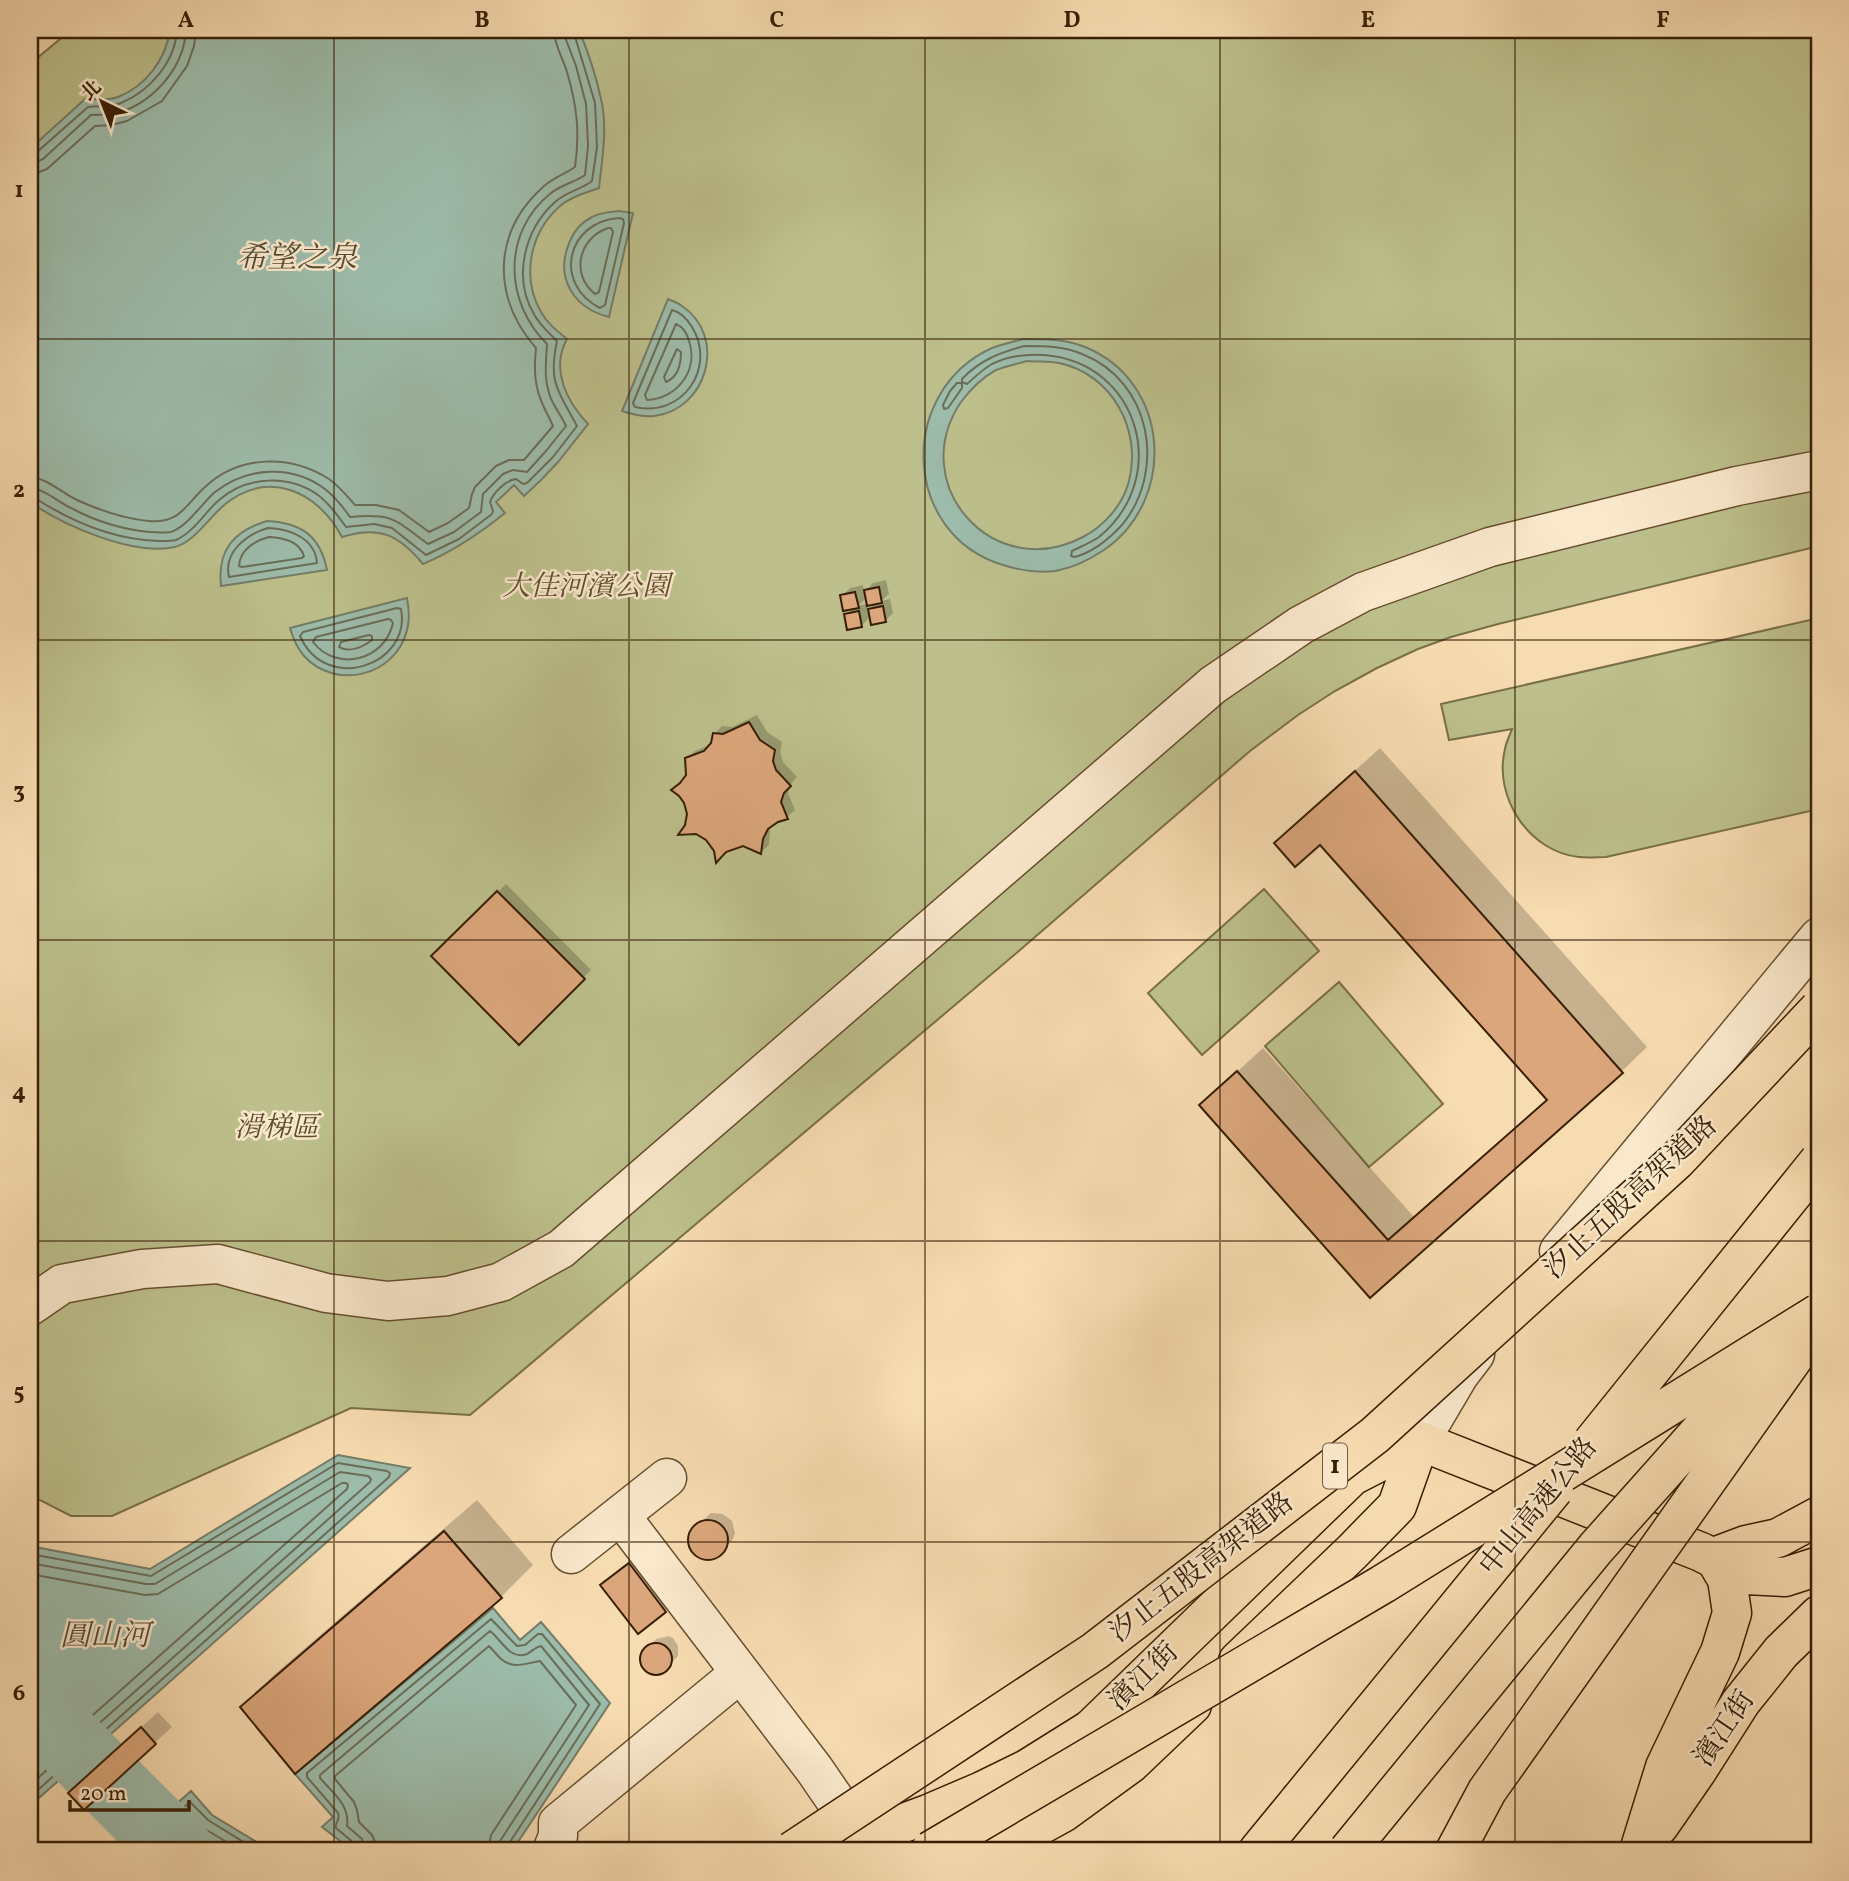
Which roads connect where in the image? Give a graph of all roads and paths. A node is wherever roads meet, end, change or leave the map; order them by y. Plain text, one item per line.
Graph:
1 (1819, 470) edge
2 (1819, 937) edge
3 (1819, 1009) edge
4 (1819, 1161) edge
5 (1819, 1298) edge
6 (30, 1306) edge
7 (1819, 1313) edge
8 (1819, 1322) edge
9 (1420, 1440) junction
10 (667, 1478) dead end
11 (620, 1515) junction
12 (1819, 1516) edge
13 (571, 1553) dead end
14 (1714, 1557) junction
15 (1819, 1566) edge
16 (1819, 1615) edge
17 (740, 1673) junction
18 (1091, 1729) junction
19 (1028, 1840) edge
20 (845, 1845) edge
21 (552, 1851) edge
22 (792, 1851) edge
23 (930, 1851) edge
24 (955, 1851) edge
25 (1258, 1851) edge
26 (1348, 1851) edge
27 (1455, 1851) edge
28 (1641, 1851) edge

1 - 6 street
2 - 9 street
3 - 22 main road, 汐止五股高架道路 / 1, bridge
4 - 25 main road, 中山高速公路, bridge
5 - 26 main road, bridge
7 - 23 main road, bridge
8 - 27 main road, bridge
9 - 14 main road
9 - 18 main road, 濱江街
9 - 19 main road, 濱江街
10 - 11 street
11 - 13 street
11 - 17 street
12 - 14 main road
14 - 15 main road
14 - 28 main road
16 - 28 main road, 濱江街
17 - 20 street
17 - 21 street
18 - 19 main road
18 - 20 main road, 濱江街
19 - 24 main road, 濱江街

